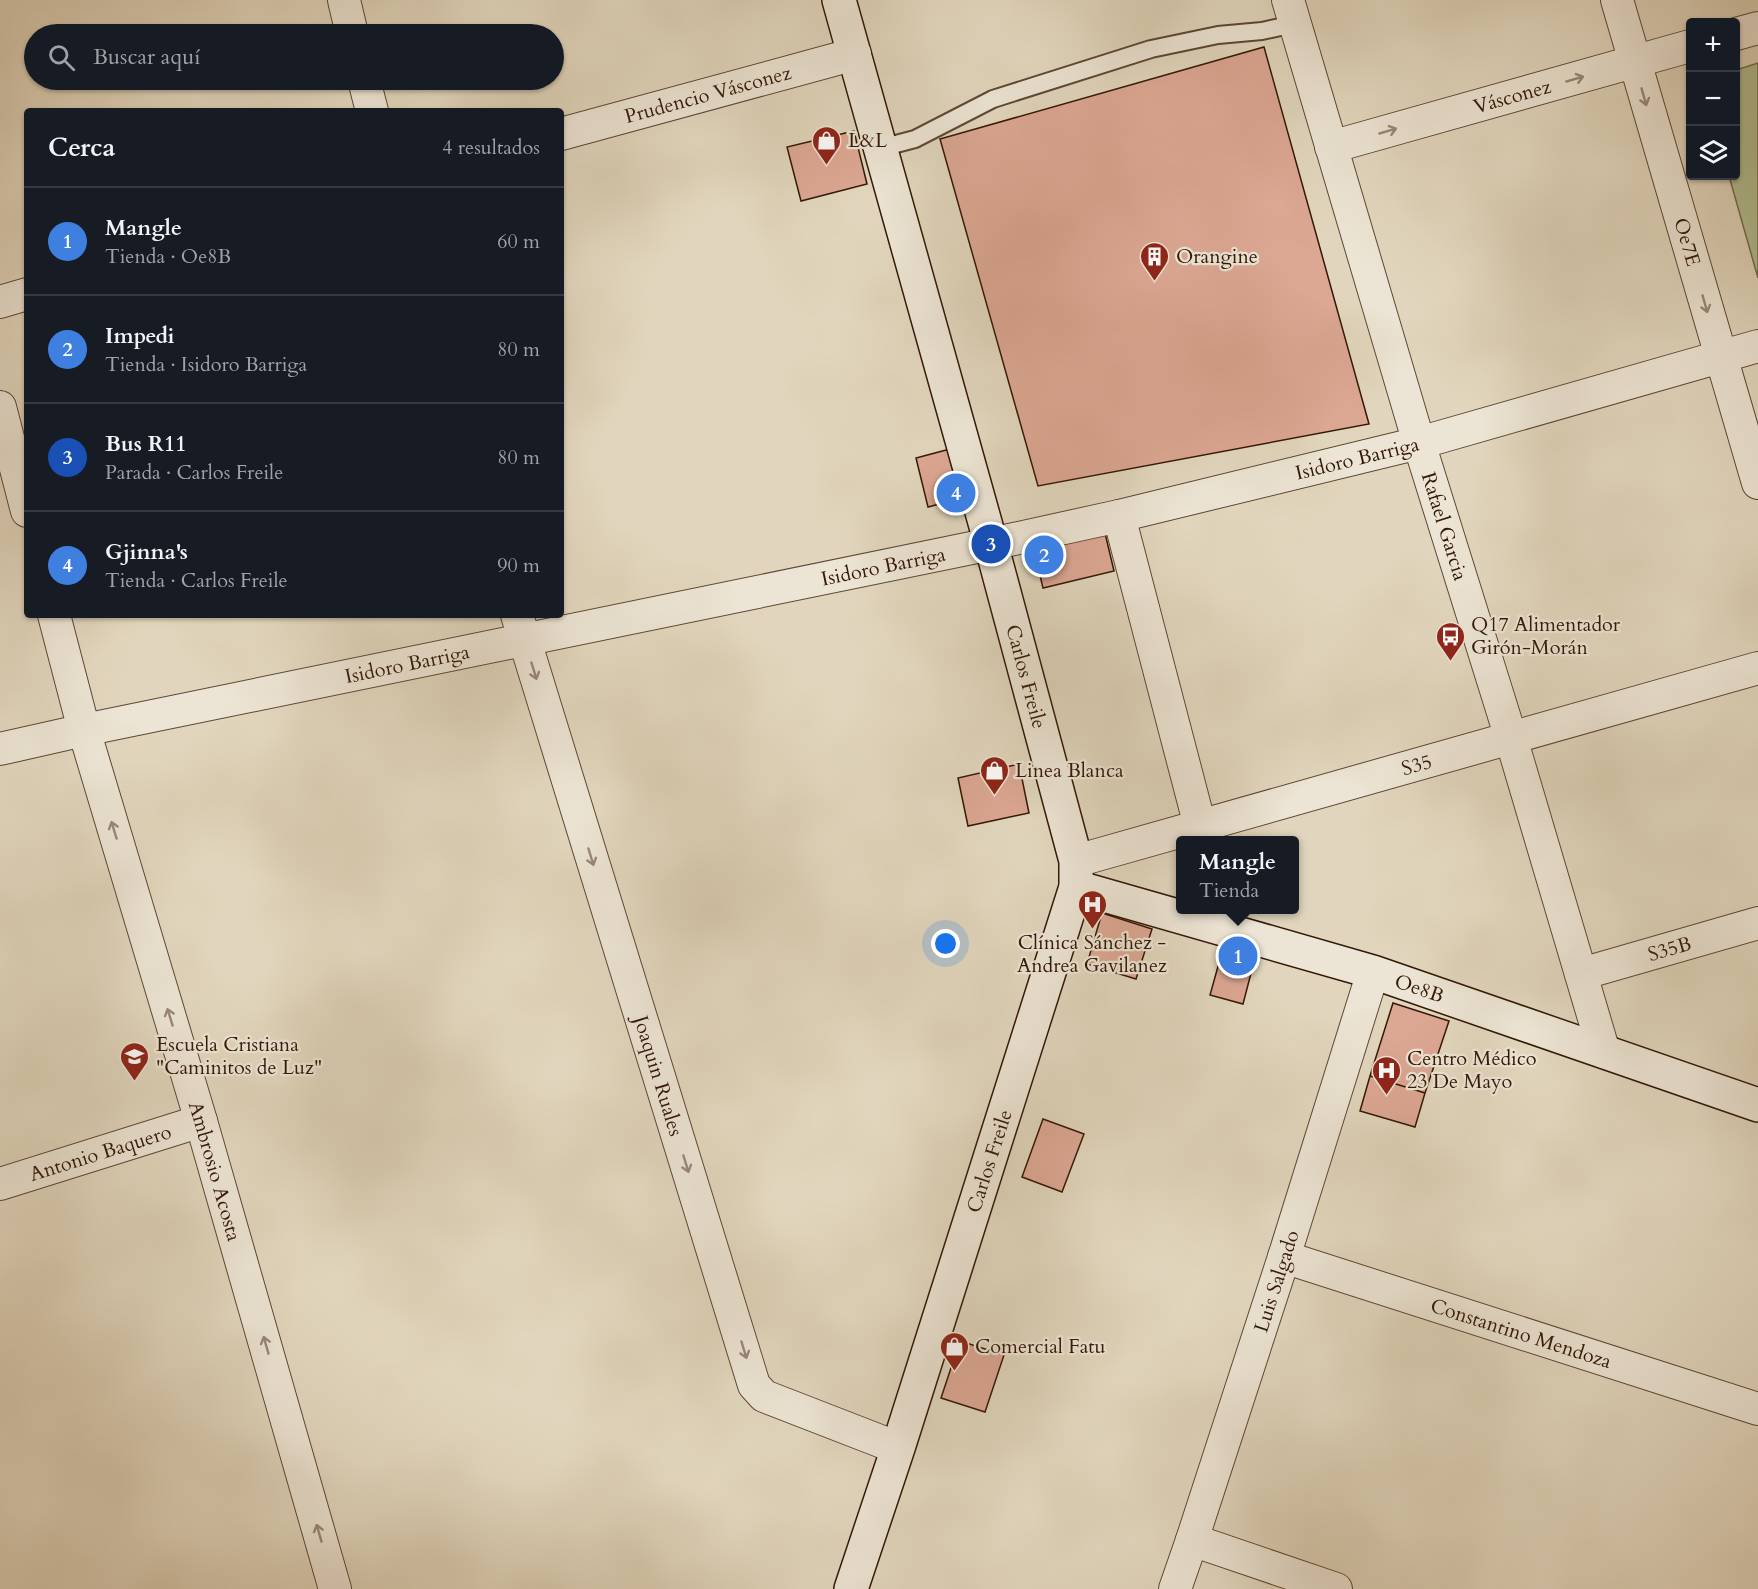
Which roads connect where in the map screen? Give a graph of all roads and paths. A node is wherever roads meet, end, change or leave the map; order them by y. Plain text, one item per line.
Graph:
1 (344, 0) edge
2 (839, 0) edge
3 (1617, 0) edge
4 (1291, 12) edge
5 (350, 24) edge
6 (1758, 27) edge
7 (1740, 33) edge
8 (1686, 47) edge
9 (855, 54) junction
10 (1634, 62) junction
11 (367, 90) edge
12 (371, 108) edge
13 (564, 133) edge
14 (1331, 147) junction
15 (880, 148) junction
16 (24, 295) edge
17 (0, 302) edge
18 (1758, 346) edge
19 (1721, 356) junction
20 (0, 407) edge
21 (1419, 442) junction
22 (1758, 483) edge
23 (24, 499) edge
24 (1119, 516) junction
25 (991, 544) junction
26 (55, 618) edge
27 (521, 627) edge
28 (1758, 668) edge
29 (84, 730) junction
30 (1511, 738) junction
31 (0, 749) edge
32 (1200, 826) junction
33 (1076, 874) junction
34 (1176, 907) edge
35 (1197, 914) edge
36 (1758, 924) edge
37 (1373, 972) junction
38 (1581, 974) junction
39 (1604, 1052) junction
40 (1758, 1105) edge
41 (201, 1121) junction
42 (0, 1184) edge
43 (1284, 1257) junction
44 (1758, 1409) edge
45 (898, 1448) junction
46 (1192, 1540) junction
47 (335, 1589) edge
48 (851, 1589) edge
49 (1175, 1589) edge
50 (1336, 1589) edge

1 - 5 street
2 - 9 street, Carlos Freile
3 - 10 street, Oe7E
4 - 14 street, Rafael Garcia
4 - 15 lane
6 - 7 street
8 - 10 street, Vásconez
9 - 13 street, Prudencio Vásconez
9 - 15 street, Carlos Freile
14 -> 10 street, Vásconez
10 -> 19 street, Oe7E
11 - 12 street
14 - 21 street, Rafael Garcia
15 - 25 street, Carlos Freile
16 - 17 street
18 - 19 street, Isidoro Barriga
19 - 21 street, Isidoro Barriga
19 - 22 street, Oe7E
20 - 23 street
21 - 24 street, Isidoro Barriga
21 - 30 street, Rafael Garcia
24 - 25 street, Isidoro Barriga
24 - 32 street
25 - 27 street, Isidoro Barriga
25 - 33 street, Carlos Freile
26 - 29 street, Ambrosio Acosta
27 - 29 street, Isidoro Barriga
27 -> 45 street, Joaquin Ruales
28 - 30 street, S35
29 - 31 street, Isidoro Barriga
41 -> 29 street, Ambrosio Acosta
30 - 32 street, S35
30 - 38 street, Rafael Garcia
32 - 33 street, S35
33 - 34 street, Oe8B
33 - 45 street, Carlos Freile
35 - 37 street, Oe8B
36 - 38 street, S35B
37 - 39 street, Oe8B
37 - 43 street, Luis Salgado
38 - 39 street, Rafael Garcia
39 - 40 street, Oe8B
41 - 42 street, Antonio Baquero
47 -> 41 street, Ambrosio Acosta
43 - 44 street, Constantino Mendoza
43 - 46 street, Luis Salgado
45 - 48 street, Carlos Freile
46 - 49 street, Luis Salgado
46 - 50 street

